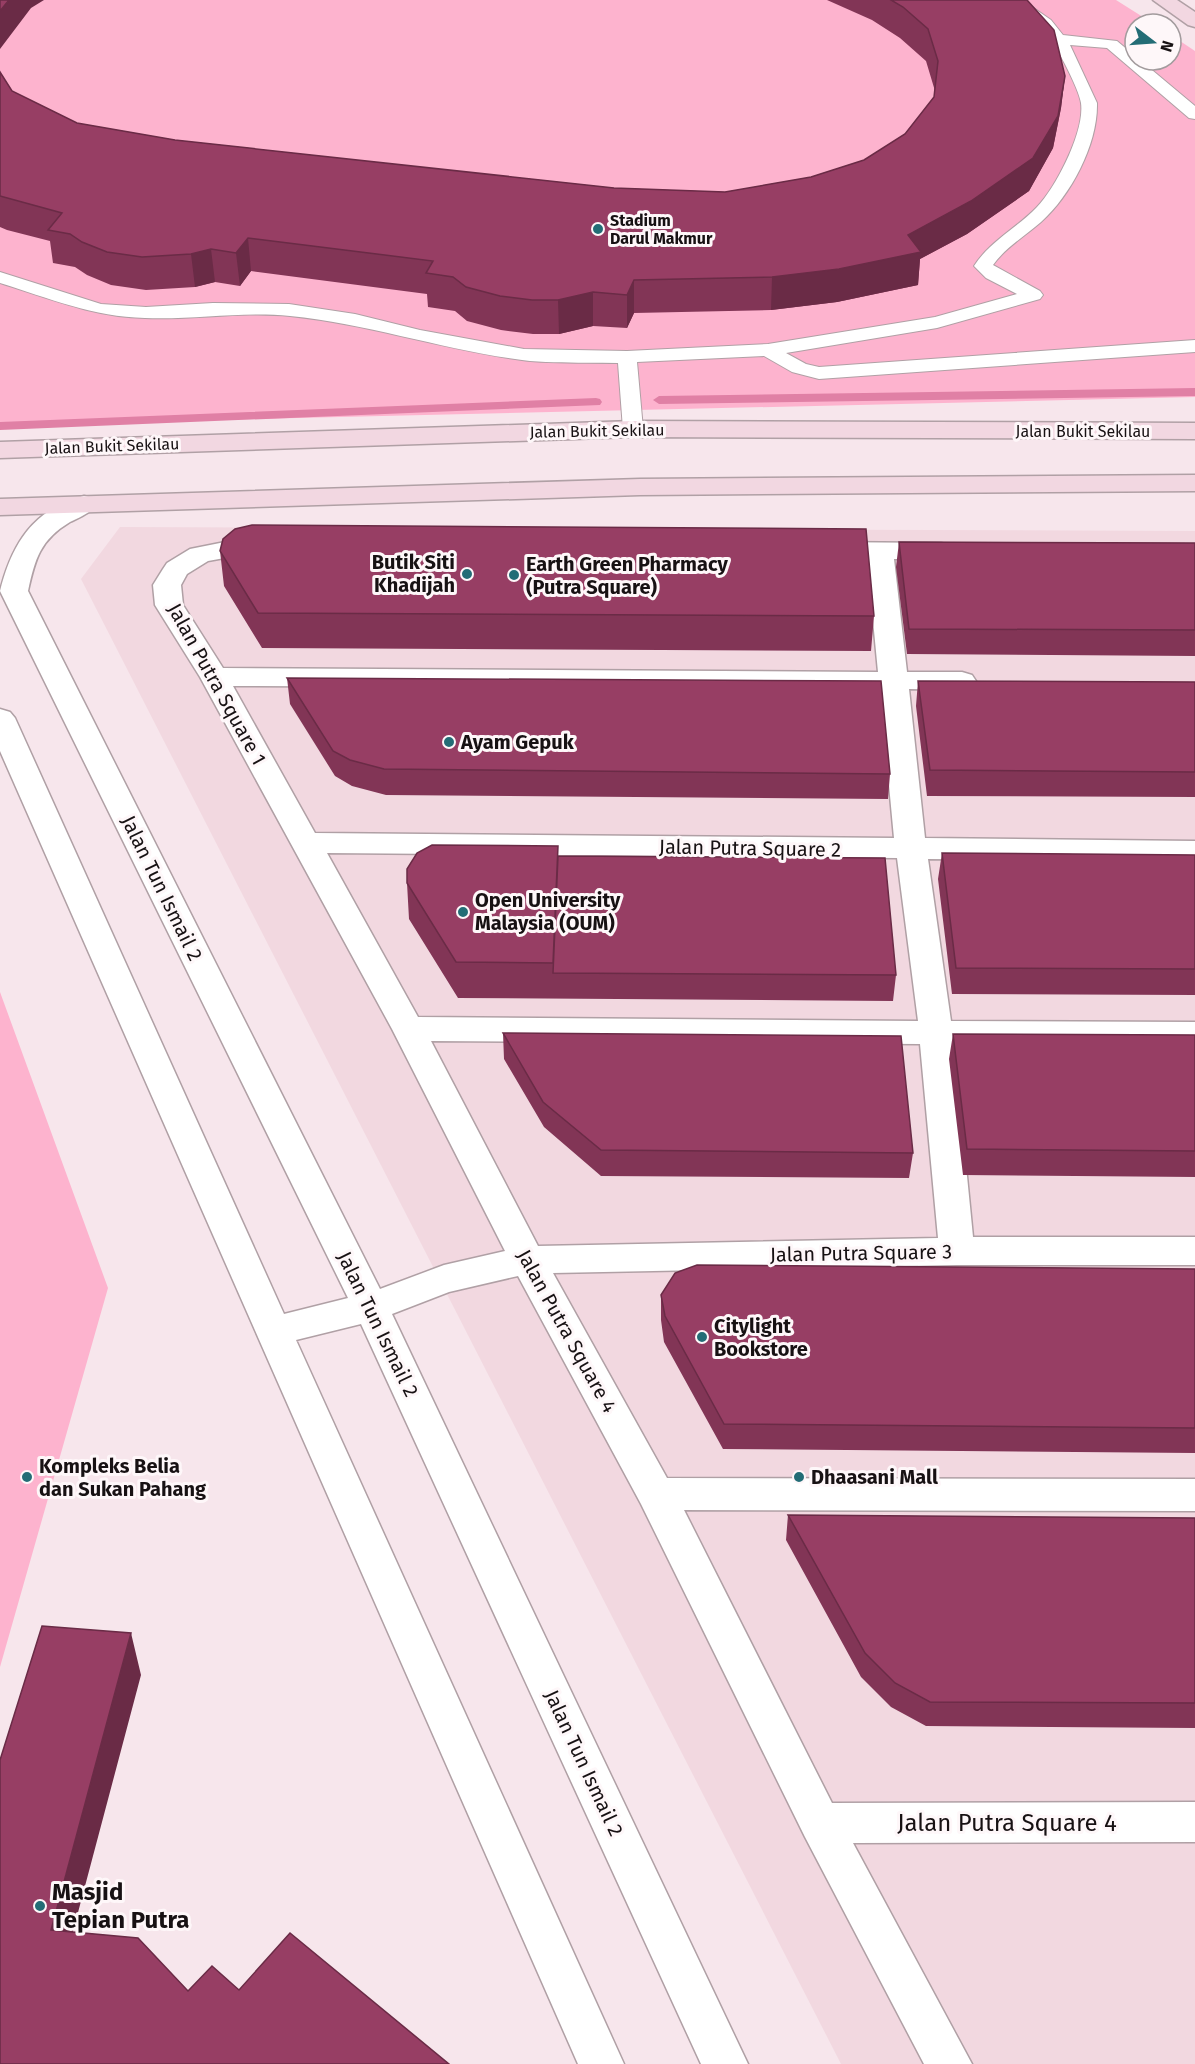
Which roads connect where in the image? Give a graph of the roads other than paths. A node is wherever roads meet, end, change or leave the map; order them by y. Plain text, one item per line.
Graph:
1 (1011, 0) edge
2 (1163, 0) edge
3 (1195, 21) edge
4 (1060, 39) junction
5 (1195, 114) edge
6 (0, 278) edge
7 (1195, 346) edge
8 (768, 350) junction
9 (627, 357) junction
10 (633, 429) junction
11 (1195, 431) edge
12 (0, 450) edge
13 (1195, 483) edge
14 (84, 504) junction
15 (0, 507) edge
16 (289, 549) edge
17 (797, 550) edge
18 (880, 550) junction
19 (961, 551) edge
20 (214, 677) junction
21 (892, 680) junction
22 (986, 681) edge
23 (0, 718) edge
24 (304, 843) junction
25 (911, 850) junction
26 (1195, 851) edge
27 (408, 1029) junction
28 (936, 1034) junction
29 (1195, 1034) edge
30 (957, 1251) junction
31 (1195, 1251) edge
32 (527, 1260) junction
33 (371, 1307) junction
34 (273, 1331) junction
35 (656, 1494) junction
36 (1195, 1495) edge
37 (1195, 1822) edge
38 (820, 1823) junction
39 (601, 2064) edge
40 (725, 2064) edge
41 (949, 2064) edge

1 - 4 lane
2 - 3 street
4 - 5 lane
4 - 8 lane
6 - 9 lane
7 - 8 lane
8 - 9 lane
9 - 10 lane
10 - 11 street, Jalan Bukit Sekilau
10 - 12 street, Jalan Bukit Sekilau
13 - 14 street
14 - 15 street
14 - 33 street, Jalan Tun Ismail 2
16 - 20 street, Jalan Putra Square 1
17 - 18 street
18 - 19 street
18 - 21 street
20 - 21 street
20 - 24 street, Jalan Putra Square 1
21 - 22 street
21 - 25 street
23 - 34 street
24 - 25 street, Jalan Putra Square 2
24 - 27 street, Jalan Putra Square 4
25 - 26 street, Jalan Putra Square 2
25 - 28 street
27 - 28 street
27 - 32 street, Jalan Putra Square 4
28 - 29 street
28 - 30 street
30 - 31 street, Jalan Putra Square 3
30 - 32 street, Jalan Putra Square 3
32 - 33 street, Jalan Putra Square 3
32 - 35 street, Jalan Putra Square 4
33 - 34 street, Jalan Putra Square 3
33 - 40 street, Jalan Tun Ismail 2
34 - 39 street
35 - 36 street
35 - 38 street, Jalan Putra Square 4
37 - 38 street, Jalan Putra Square 4
38 - 41 street, Jalan Putra Square 4

